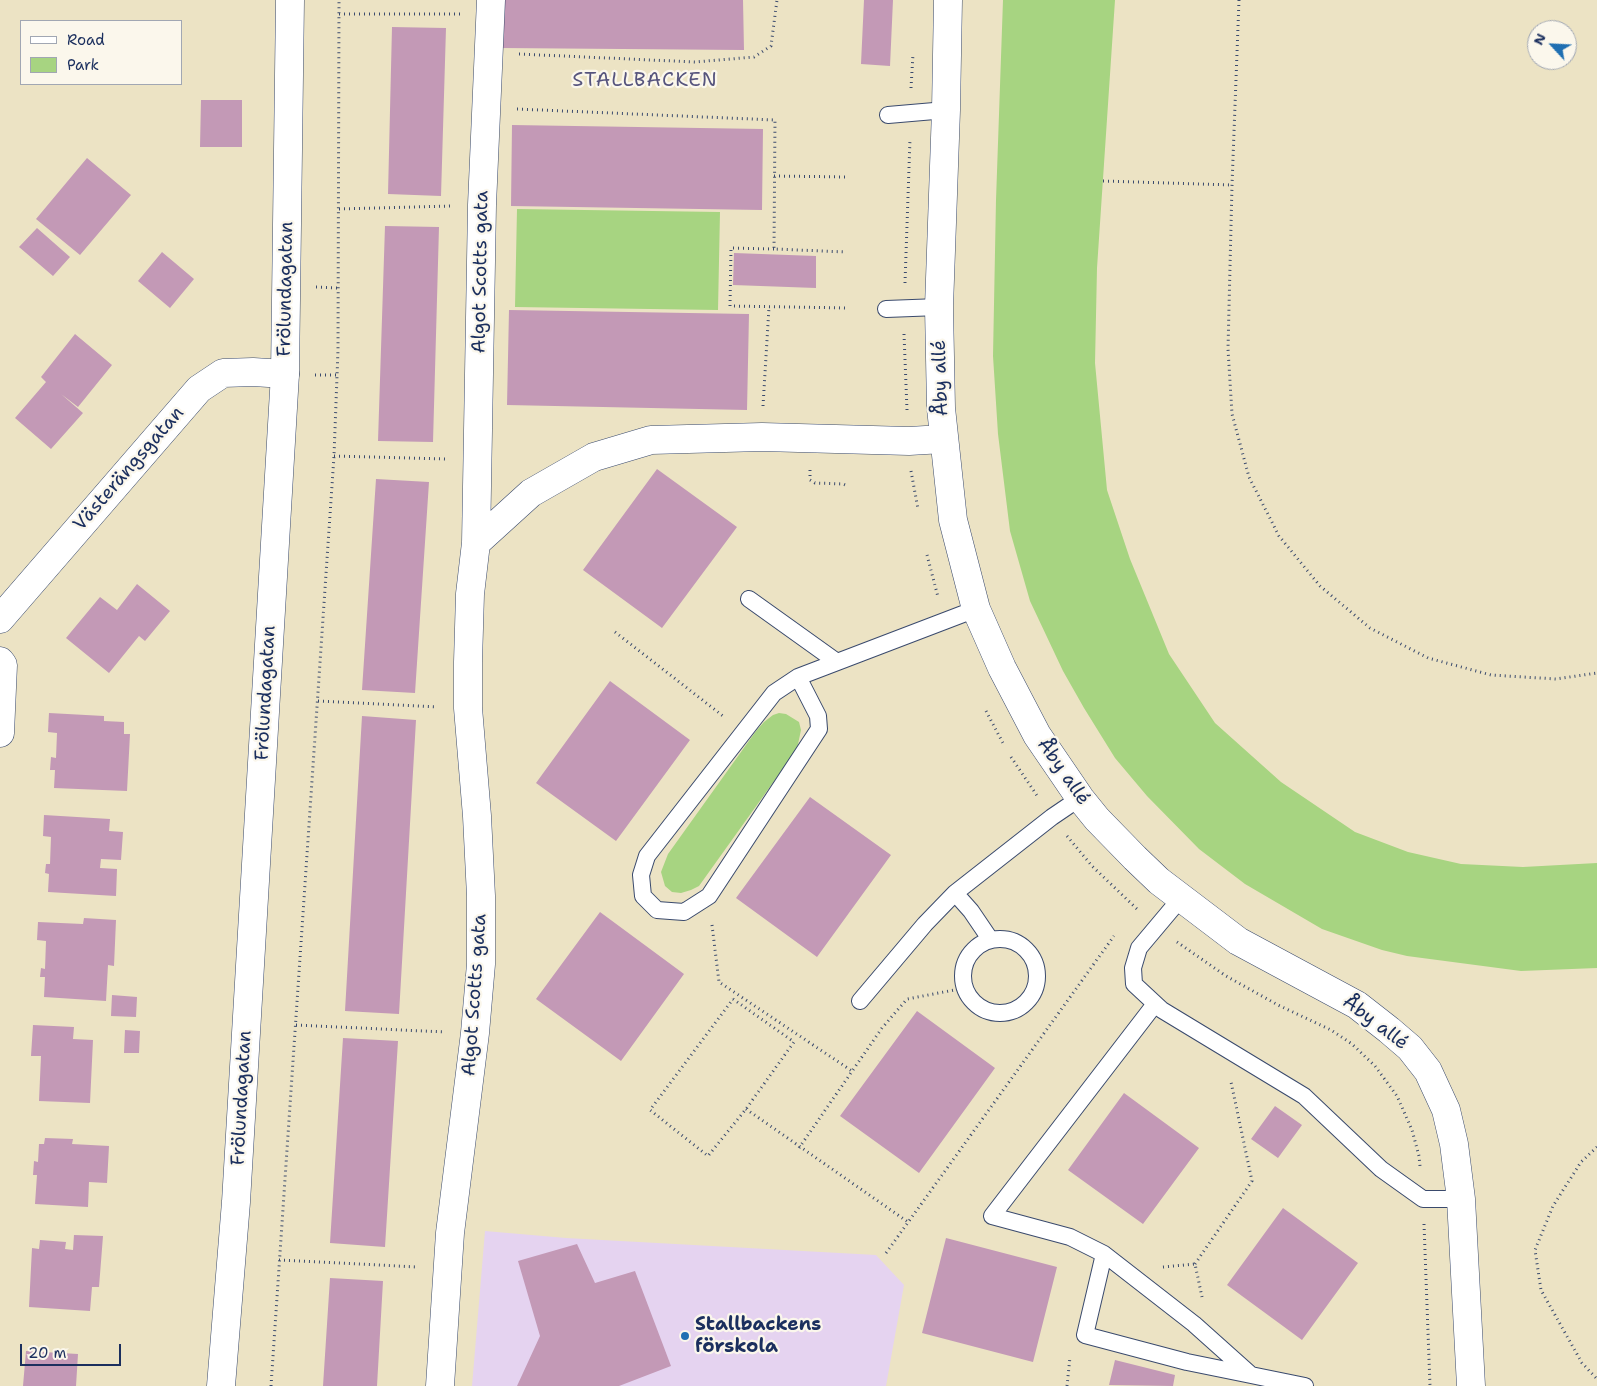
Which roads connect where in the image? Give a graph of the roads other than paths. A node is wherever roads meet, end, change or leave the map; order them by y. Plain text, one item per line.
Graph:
1 (290, 0) edge
2 (948, 0) edge
3 (491, 7) edge
4 (946, 110) junction
5 (888, 115) dead end
6 (886, 308) dead end
7 (939, 308) junction
8 (285, 374) junction
9 (944, 439) junction
10 (476, 543) junction
11 (749, 599) dead end
12 (976, 608) junction
13 (0, 619) edge
14 (0, 661) edge
15 (837, 662) junction
16 (798, 677) junction
17 (0, 733) edge
18 (1080, 798) junction
19 (955, 893) junction
20 (1180, 898) junction
21 (990, 940) junction
22 (860, 1001) dead end
23 (1155, 1004) junction
24 (1461, 1200) junction
25 (1104, 1254) junction
26 (1251, 1375) junction
27 (222, 1386) edge
28 (440, 1386) edge
29 (1305, 1386) edge
30 (1471, 1386) edge

1 - 8 street, Frölundagatan
2 - 4 street, Åby allé
3 - 10 street, Algot Scotts gata
4 - 5 lane
4 - 7 street, Åby allé
6 - 7 lane
7 - 9 street, Åby allé
8 - 13 street, Västerängsgatan
8 - 27 street, Frölundagatan
9 - 10 street
9 - 12 street, Åby allé
10 - 28 street, Algot Scotts gata
11 - 15 lane
12 - 15 lane
12 - 18 street, Åby allé
14 - 17 street
15 - 16 lane
16 - 16 lane
18 - 19 lane
18 - 20 street, Åby allé
19 - 21 lane
19 - 22 lane
20 - 23 lane
20 - 24 street, Åby allé
21 - 21 lane
23 - 24 lane
23 - 25 lane
24 - 30 street, Åby allé
25 - 26 lane
25 - 26 lane
26 - 29 lane

